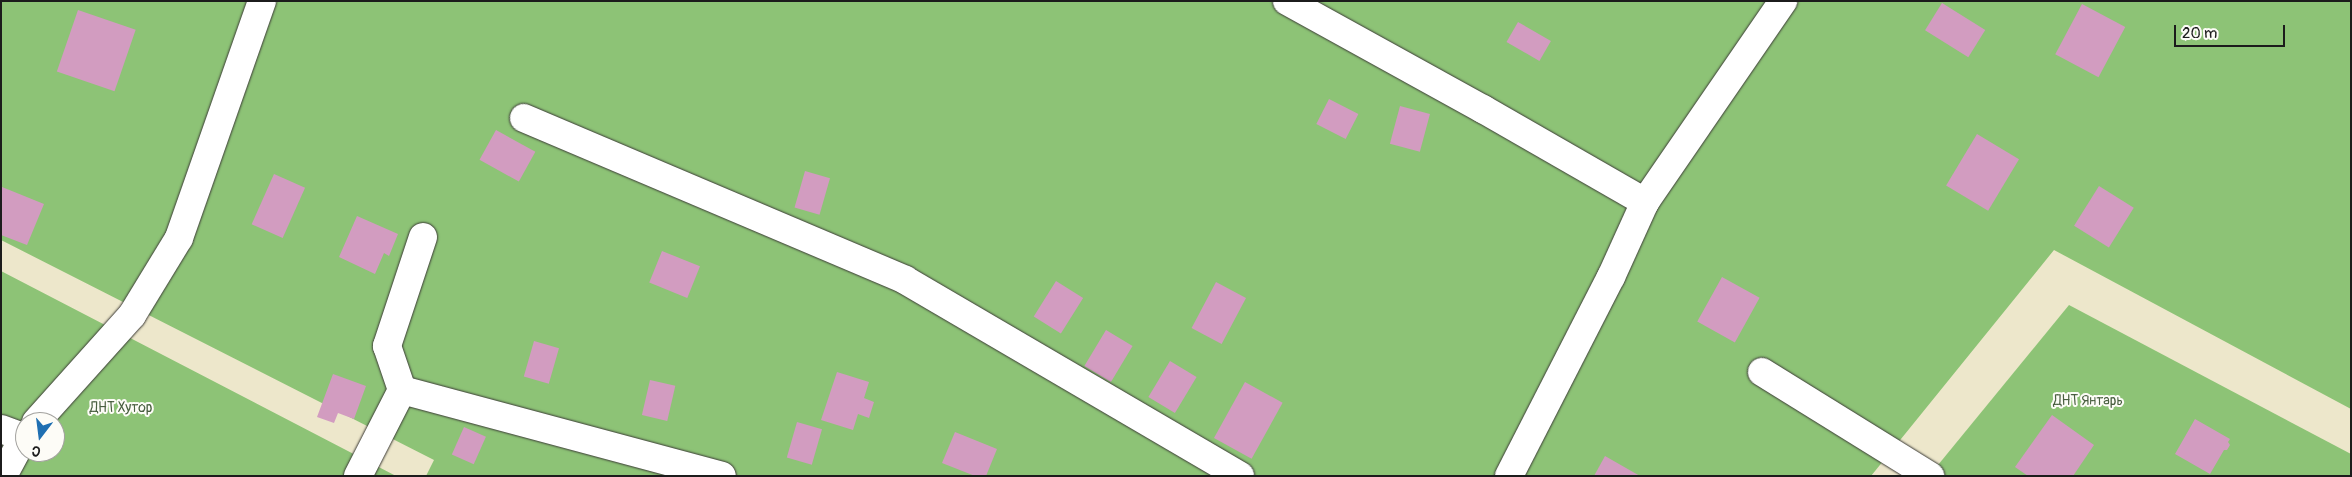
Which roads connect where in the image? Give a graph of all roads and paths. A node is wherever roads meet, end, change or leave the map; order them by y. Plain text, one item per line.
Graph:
1 (262, 1) edge
2 (1287, 1) edge
3 (1783, 1) edge
4 (524, 118) dead end
5 (1645, 202) junction
6 (423, 237) dead end
7 (1762, 372) dead end
8 (402, 390) junction
9 (39, 412) edge
10 (15, 446) edge
11 (3, 476) edge
12 (358, 476) edge
13 (722, 476) edge
14 (1240, 476) edge
15 (1509, 476) edge
16 (1930, 476) edge

1 - 9 lane
2 - 5 lane
3 - 5 lane
4 - 14 lane
5 - 15 lane
6 - 8 lane
7 - 16 lane
8 - 12 lane
8 - 13 lane
10 - 11 lane

